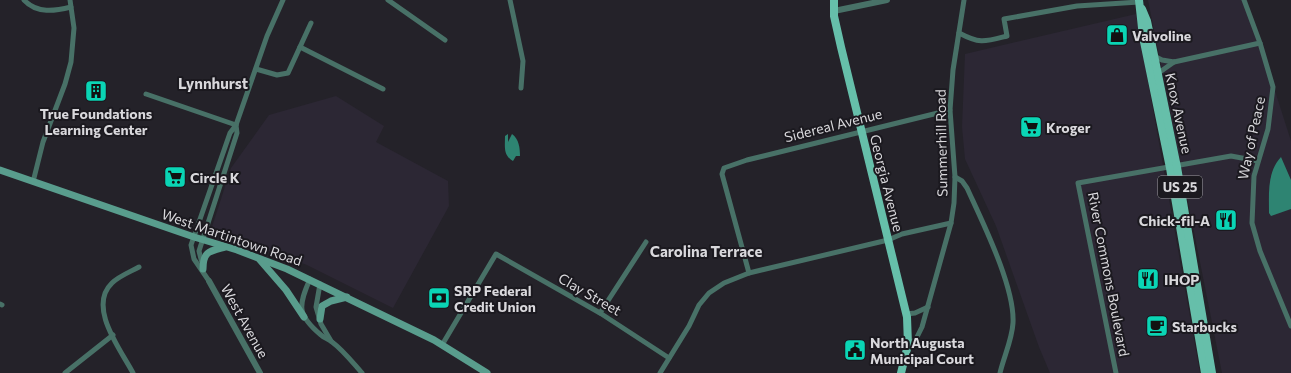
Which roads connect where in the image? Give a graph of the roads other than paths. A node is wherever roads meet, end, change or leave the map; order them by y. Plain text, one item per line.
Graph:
1 (24, 0) edge
2 (70, 0) edge
3 (283, 0) edge
4 (388, 0) edge
5 (510, 0) edge
6 (834, 0) edge
7 (887, 0) edge
8 (964, 0) edge
9 (1244, 0) edge
10 (1139, 1) edge
11 (71, 6) junction
12 (834, 11) junction
13 (311, 23) dead end
14 (959, 33) junction
15 (445, 40) dead end
16 (1260, 43) junction
17 (300, 47) junction
18 (1153, 55) junction
19 (1174, 62) junction
20 (256, 69) junction
21 (1157, 74) junction
22 (521, 88) dead end
23 (383, 89) dead end
24 (146, 94) dead end
25 (950, 110) junction
26 (236, 125) junction
27 (860, 130) junction
28 (1258, 161) junction
29 (1173, 167) junction
30 (0, 170) edge
31 (955, 177) junction
32 (33, 182) junction
33 (951, 223) junction
34 (194, 237) junction
35 (202, 240) junction
36 (888, 240) junction
37 (646, 242) dead end
38 (226, 247) junction
39 (258, 258) junction
40 (139, 267) dead end
41 (203, 269) junction
42 (749, 273) junction
43 (310, 279) junction
44 (209, 281) junction
45 (320, 284) junction
46 (347, 297) junction
47 (928, 306) junction
48 (600, 313) junction
49 (906, 314) junction
50 (304, 317) junction
51 (320, 319) junction
52 (1291, 326) edge
53 (113, 334) junction
54 (331, 341) junction
55 (442, 345) junction
56 (908, 345) junction
57 (669, 358) junction
58 (65, 373) edge
59 (133, 373) edge
60 (260, 373) edge
61 (362, 373) edge
62 (487, 373) edge
63 (660, 373) edge
64 (901, 373) edge
65 (1000, 373) edge
66 (1116, 373) edge
67 (1205, 373) edge
68 (1212, 373) edge

1 - 11 street
2 - 11 street
3 - 20 street
4 - 15 street
5 - 22 street
6 - 12 main road, Georgia Avenue
7 - 12 street
8 - 14 street, Summerhill Road
9 - 16 street, Way of Peace
10 - 14 street
10 - 18 main road, Knox Avenue / US 25
10 - 29 main road, Knox Avenue / US 25
11 - 32 street
12 - 27 main road, Georgia Avenue
13 - 17 street
14 - 25 street, Summerhill Road
16 - 19 street
16 - 28 street, Way of Peace
17 - 20 street
17 - 23 street
18 - 19 street
18 - 21 main road, Knox Avenue / US 25
19 - 21 street
20 - 26 street
21 - 29 main road, Knox Avenue / US 25
24 - 26 street
25 - 27 street, Sidereal Avenue
25 - 31 street, Summerhill Road
26 - 34 street, West Avenue
26 - 35 street, West Avenue
27 - 36 main road, Georgia Avenue
27 - 42 street, Sidereal Avenue
28 - 29 street
28 - 52 street, Way of Peace
29 - 66 street, River Commons Boulevard
29 - 67 main road, Knox Avenue / US 25
29 - 68 main road, Knox Avenue / US 25
30 - 32 main road, West Martintown Road
31 - 33 street, Summerhill Road
31 - 65 street
32 - 34 main road, West Martintown Road
33 - 36 street
33 - 47 street, Summerhill Road
34 - 35 main road, West Martintown Road
34 - 44 street, West Avenue
35 - 38 main road, West Martintown Road
35 - 41 street, West Avenue
36 - 42 street
36 - 49 main road, Georgia Avenue
37 - 48 street
38 - 39 main road, West Martintown Road
38 - 41 main road
39 - 43 main road, West Martintown Road
39 - 50 main road
40 - 53 street
41 - 44 street, West Avenue
42 - 57 street
43 - 45 main road, West Martintown Road
43 - 50 street
44 - 60 street, West Avenue
45 - 46 main road, West Martintown Road
45 - 51 street
46 - 51 main road
46 - 55 main road, West Martintown Road
47 - 49 street
47 - 56 street, Summerhill Road
48 - 55 street, Clay Street
48 - 57 street, Clay Street
49 - 56 main road, Georgia Avenue
50 - 54 street
51 - 54 street
53 - 58 street
53 - 59 street
54 - 61 street
55 - 62 main road, West Martintown Road
56 - 64 main road, Georgia Avenue
57 - 63 street

